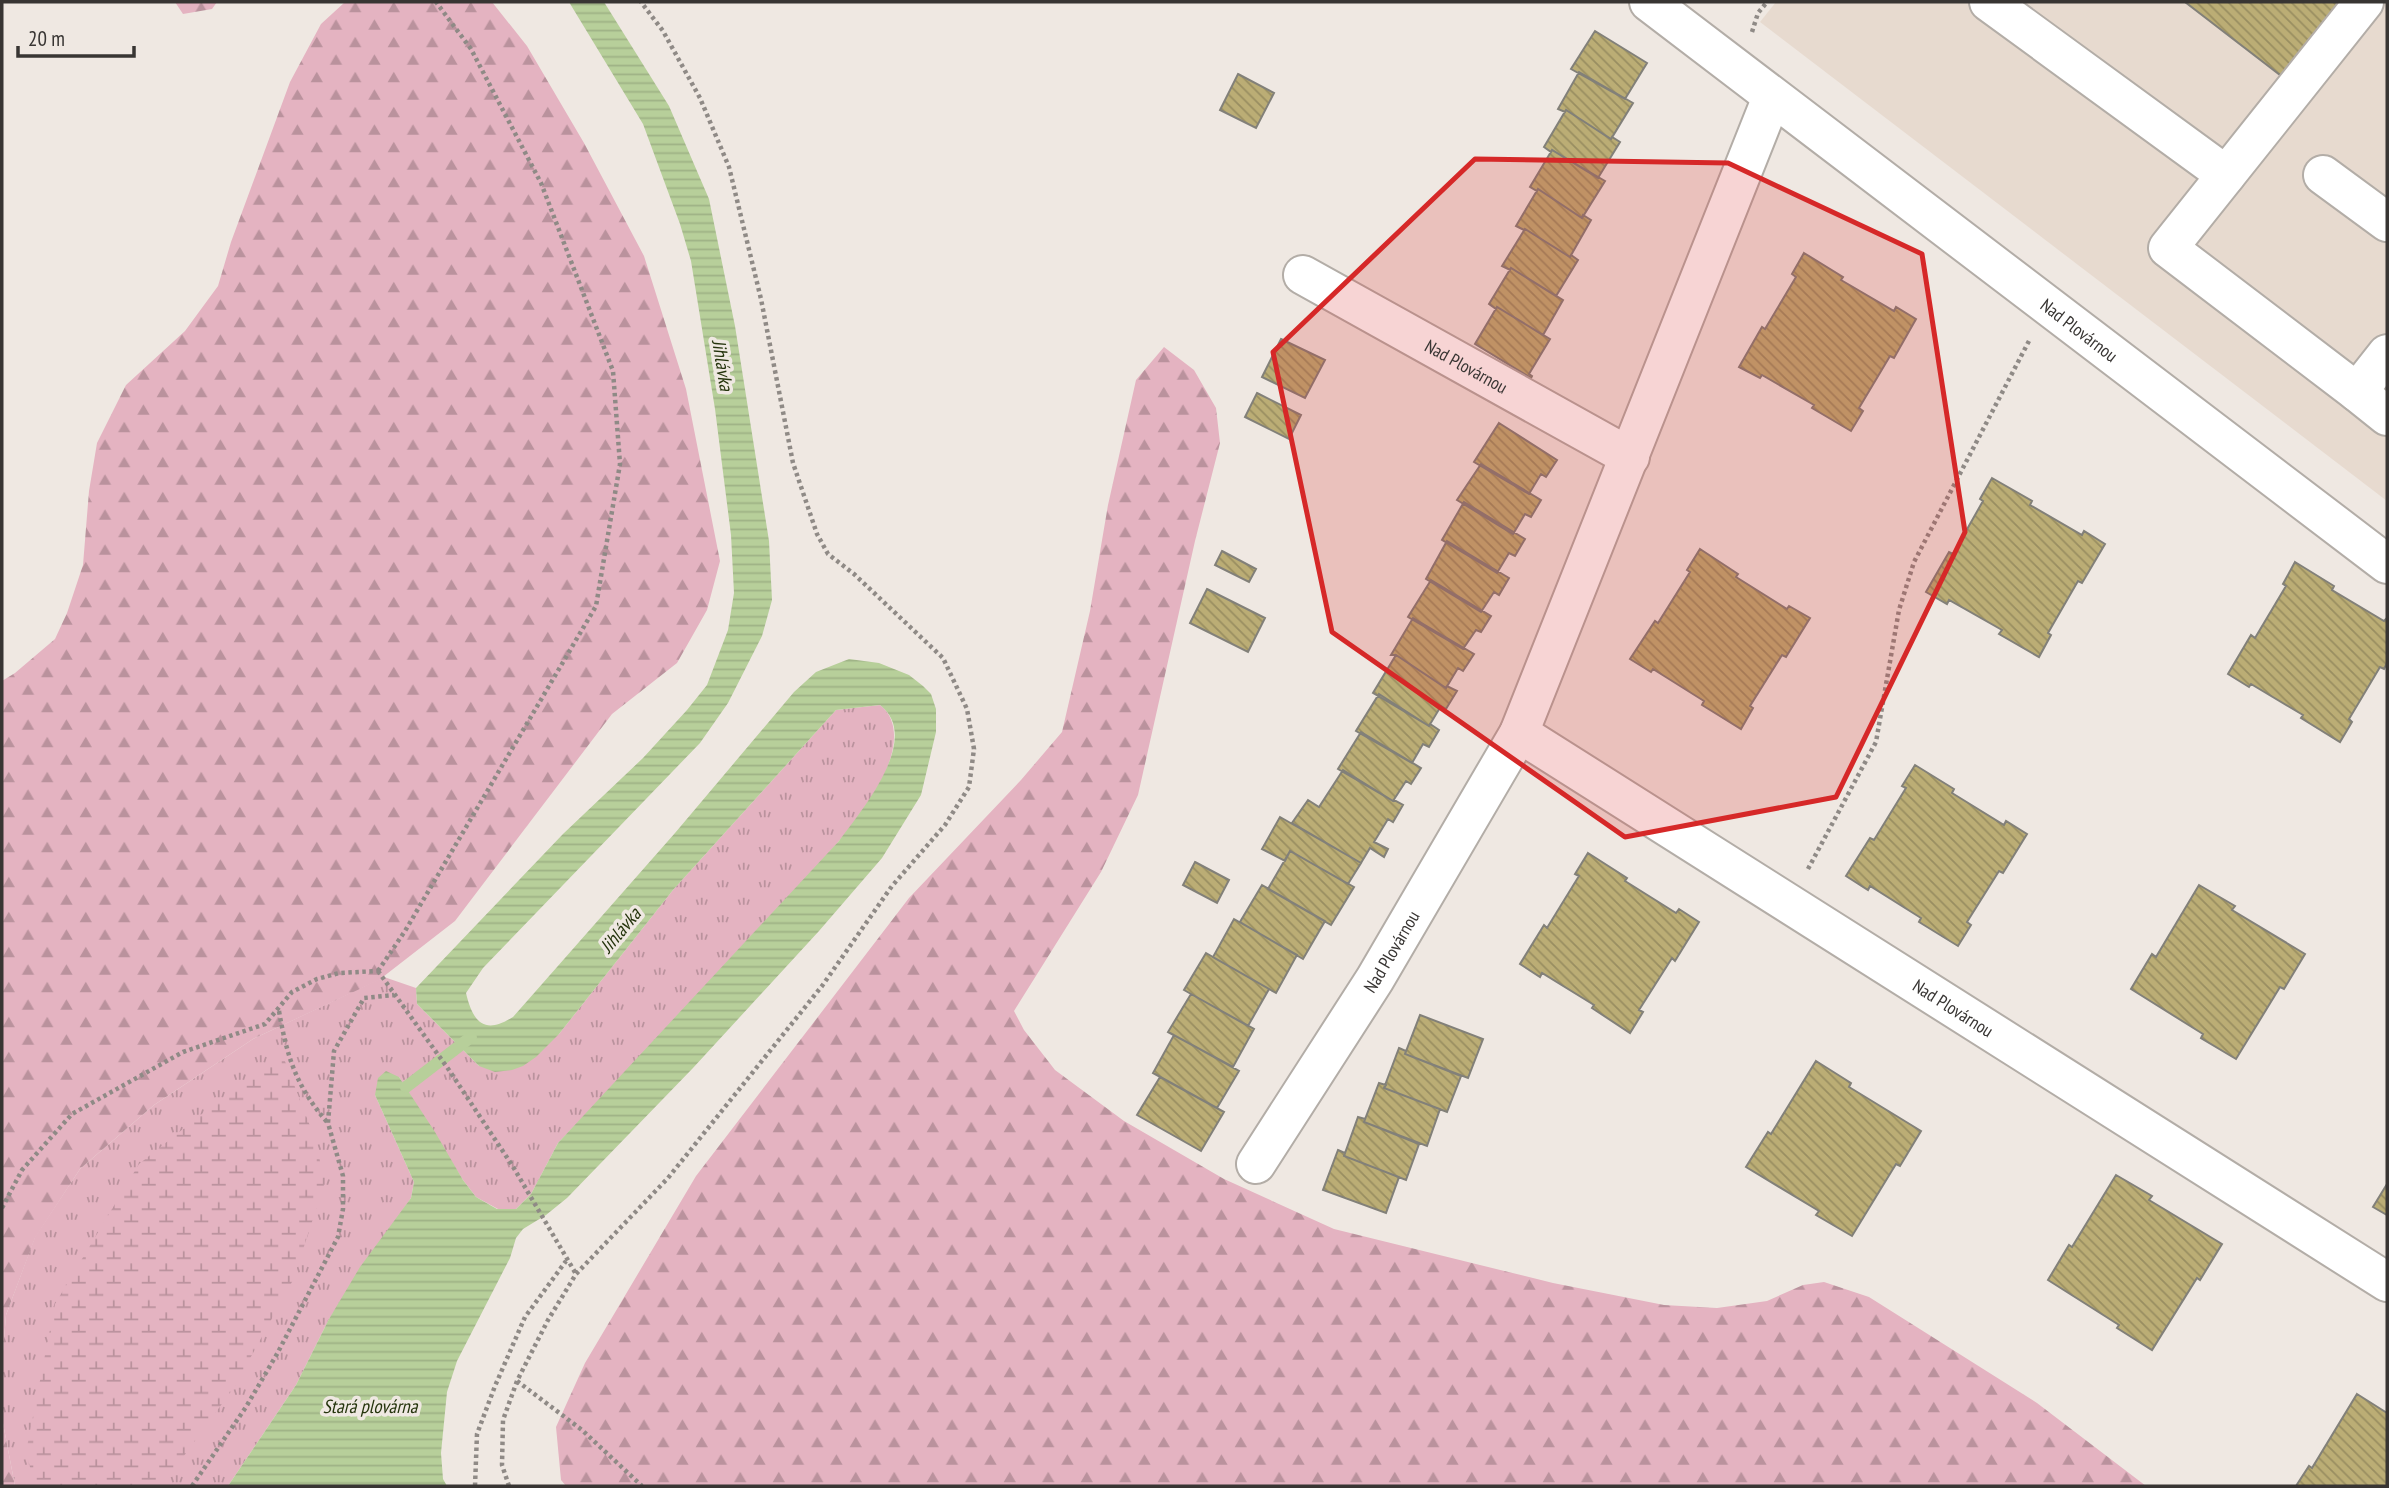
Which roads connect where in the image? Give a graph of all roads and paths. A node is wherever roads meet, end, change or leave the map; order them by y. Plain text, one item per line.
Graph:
1 (436, 2) edge
2 (641, 2) edge
3 (1649, 2) edge
4 (1989, 2) edge
5 (2364, 2) edge
6 (1772, 97) junction
7 (2226, 175) junction
8 (2323, 175) dead end
9 (2387, 222) edge
10 (1303, 275) dead end
11 (2047, 306) junction
12 (2387, 354) edge
13 (2357, 393) junction
14 (2387, 416) edge
15 (1630, 457) junction
16 (2387, 564) edge
17 (1519, 733) junction
18 (1790, 904) junction
19 (378, 971) junction
20 (394, 995) junction
21 (278, 1010) junction
22 (328, 1123) junction
23 (1256, 1164) dead end
24 (2, 1208) edge
25 (566, 1261) junction
26 (576, 1274) junction
27 (2387, 1282) edge
28 (517, 1381) junction
29 (192, 1486) edge
30 (475, 1486) edge
31 (509, 1486) edge
32 (642, 1486) edge

1 - 19 path
2 - 26 path
3 - 6 street, Nad Plovárnou
4 - 7 street
5 - 7 street
6 - 11 street, Nad Plovárnou
6 - 15 street, Nad Plovárnou
7 - 13 street
8 - 9 street
10 - 15 street, Nad Plovárnou
11 - 16 street, Nad Plovárnou
11 - 18 path
12 - 13 street
13 - 14 street
15 - 17 street, Nad Plovárnou
17 - 18 street, Nad Plovárnou
17 - 23 street, Nad Plovárnou
18 - 27 street, Nad Plovárnou
19 - 20 path
19 - 21 path
20 - 22 path
20 - 25 path
21 - 22 path
21 - 24 path
22 - 29 path
25 - 26 path
25 - 30 path
26 - 28 path
28 - 31 path
28 - 32 path

